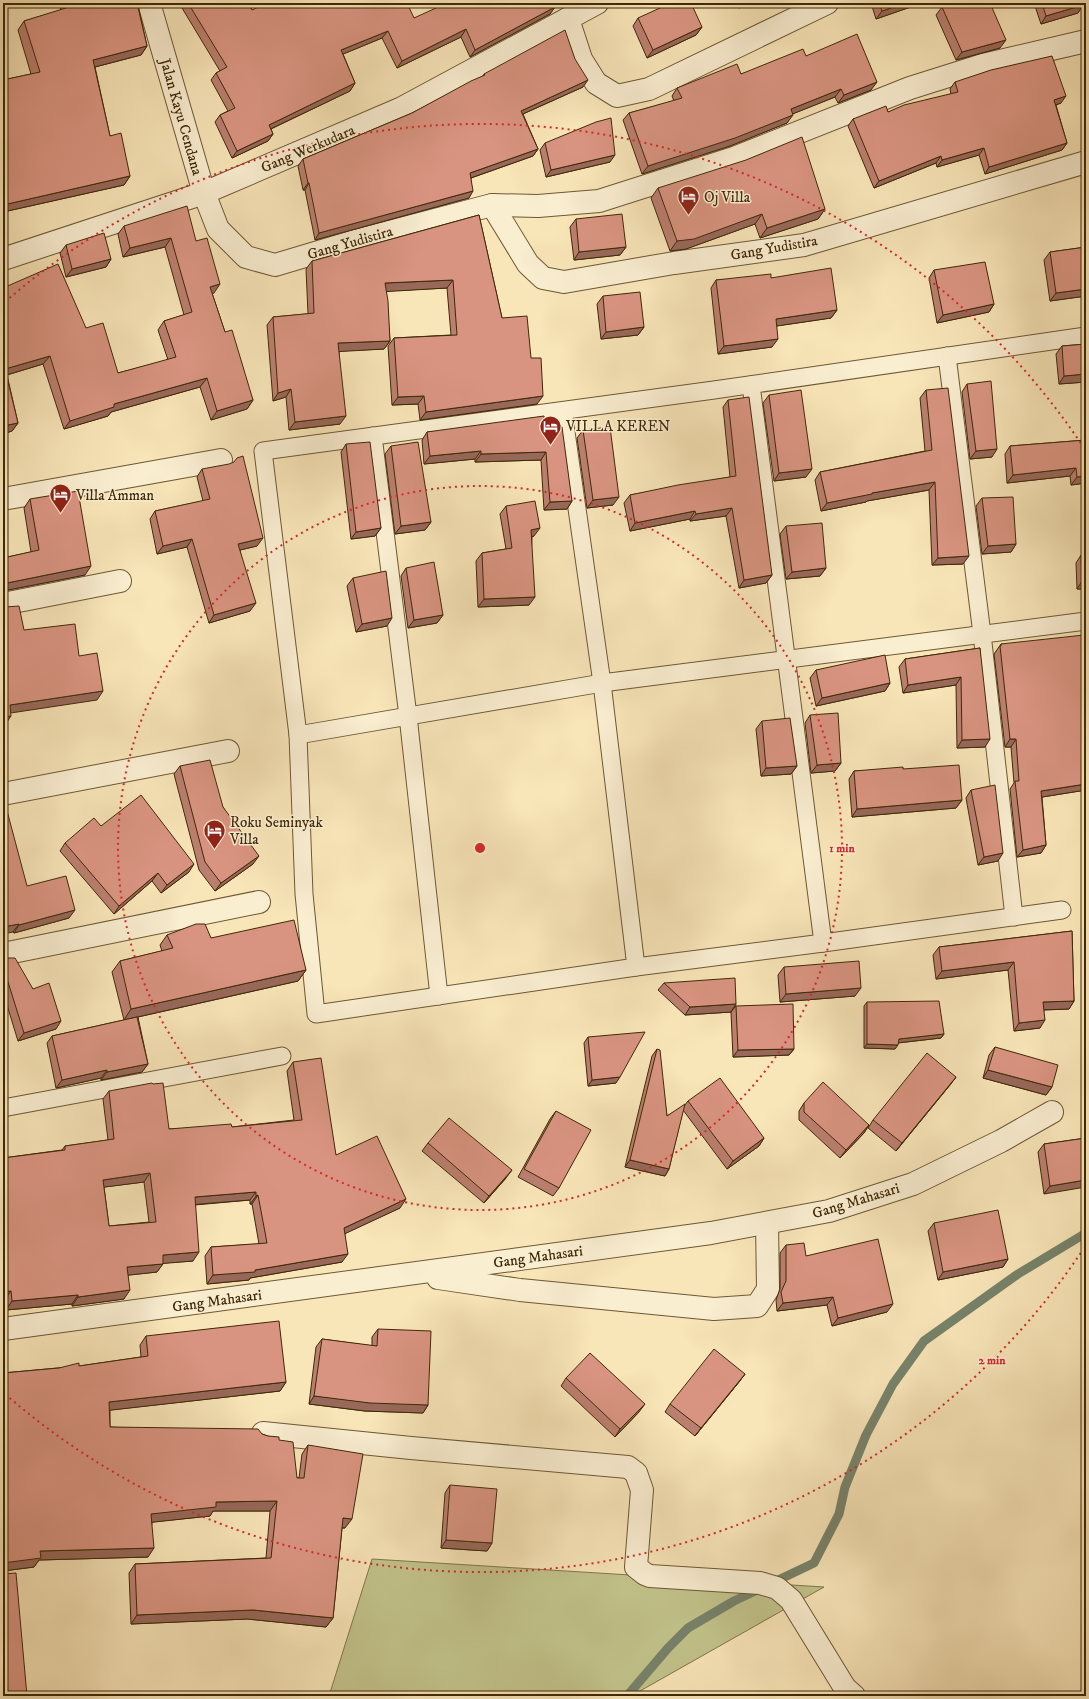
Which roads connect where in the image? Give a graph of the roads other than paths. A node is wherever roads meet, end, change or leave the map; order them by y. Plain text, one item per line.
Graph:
1 (597, 3) edge
2 (827, 3) edge
3 (150, 4) edge
4 (568, 19) junction
5 (1086, 41) edge
6 (1086, 162) edge
7 (204, 193) junction
8 (492, 205) junction
9 (218, 229) joint
10 (3, 259) edge
11 (1086, 336) edge
12 (947, 356) junction
13 (751, 385) junction
14 (563, 411) junction
15 (373, 436) junction
16 (221, 460) dead end
17 (3, 499) edge
18 (120, 581) dead end
19 (3, 604) edge
20 (1086, 620) edge
21 (982, 634) junction
22 (786, 659) junction
23 (602, 683) junction
24 (408, 716) junction
25 (298, 735) junction
26 (228, 751) dead end
27 (3, 794) edge
28 (259, 902) dead end
29 (1062, 910) dead end
30 (1014, 917) junction
31 (822, 943) junction
32 (3, 954) edge
33 (636, 967) junction
34 (439, 996) junction
35 (282, 1056) dead end
36 (3, 1108) edge
37 (1052, 1112) dead end
38 (767, 1223) junction
39 (413, 1274) junction
40 (3, 1330) edge
41 (263, 1433) edge
42 (854, 1696) edge

1 - 4 street, Gang Werkudara
2 - 4 street
3 - 7 street, Jalan Kayu Cendana
4 - 7 street, Gang Werkudara
5 - 8 street, Gang Yudistira
6 - 8 street, Gang Yudistira
7 - 9 street, Jalan Kayu Cendana
7 - 10 street, Gang Werkudara
8 - 9 street, Gang Yudistira
11 - 12 lane
12 - 13 lane
12 - 21 lane
13 - 14 lane
13 - 22 lane
14 - 15 lane
14 - 23 lane
15 - 24 lane
15 - 25 lane
16 - 17 street
18 - 19 street
20 - 21 lane
21 - 22 lane
21 - 30 lane
22 - 23 lane
22 - 31 lane
23 - 24 lane
23 - 33 lane
24 - 25 lane
24 - 34 lane
25 - 34 lane
26 - 27 street
28 - 32 street
29 - 30 lane
30 - 31 lane
31 - 33 lane
33 - 34 lane
35 - 36 lane
37 - 38 street, Gang Mahasari
38 - 39 street, Gang Mahasari
38 - 39 street
39 - 40 street, Gang Mahasari
41 - 42 street

